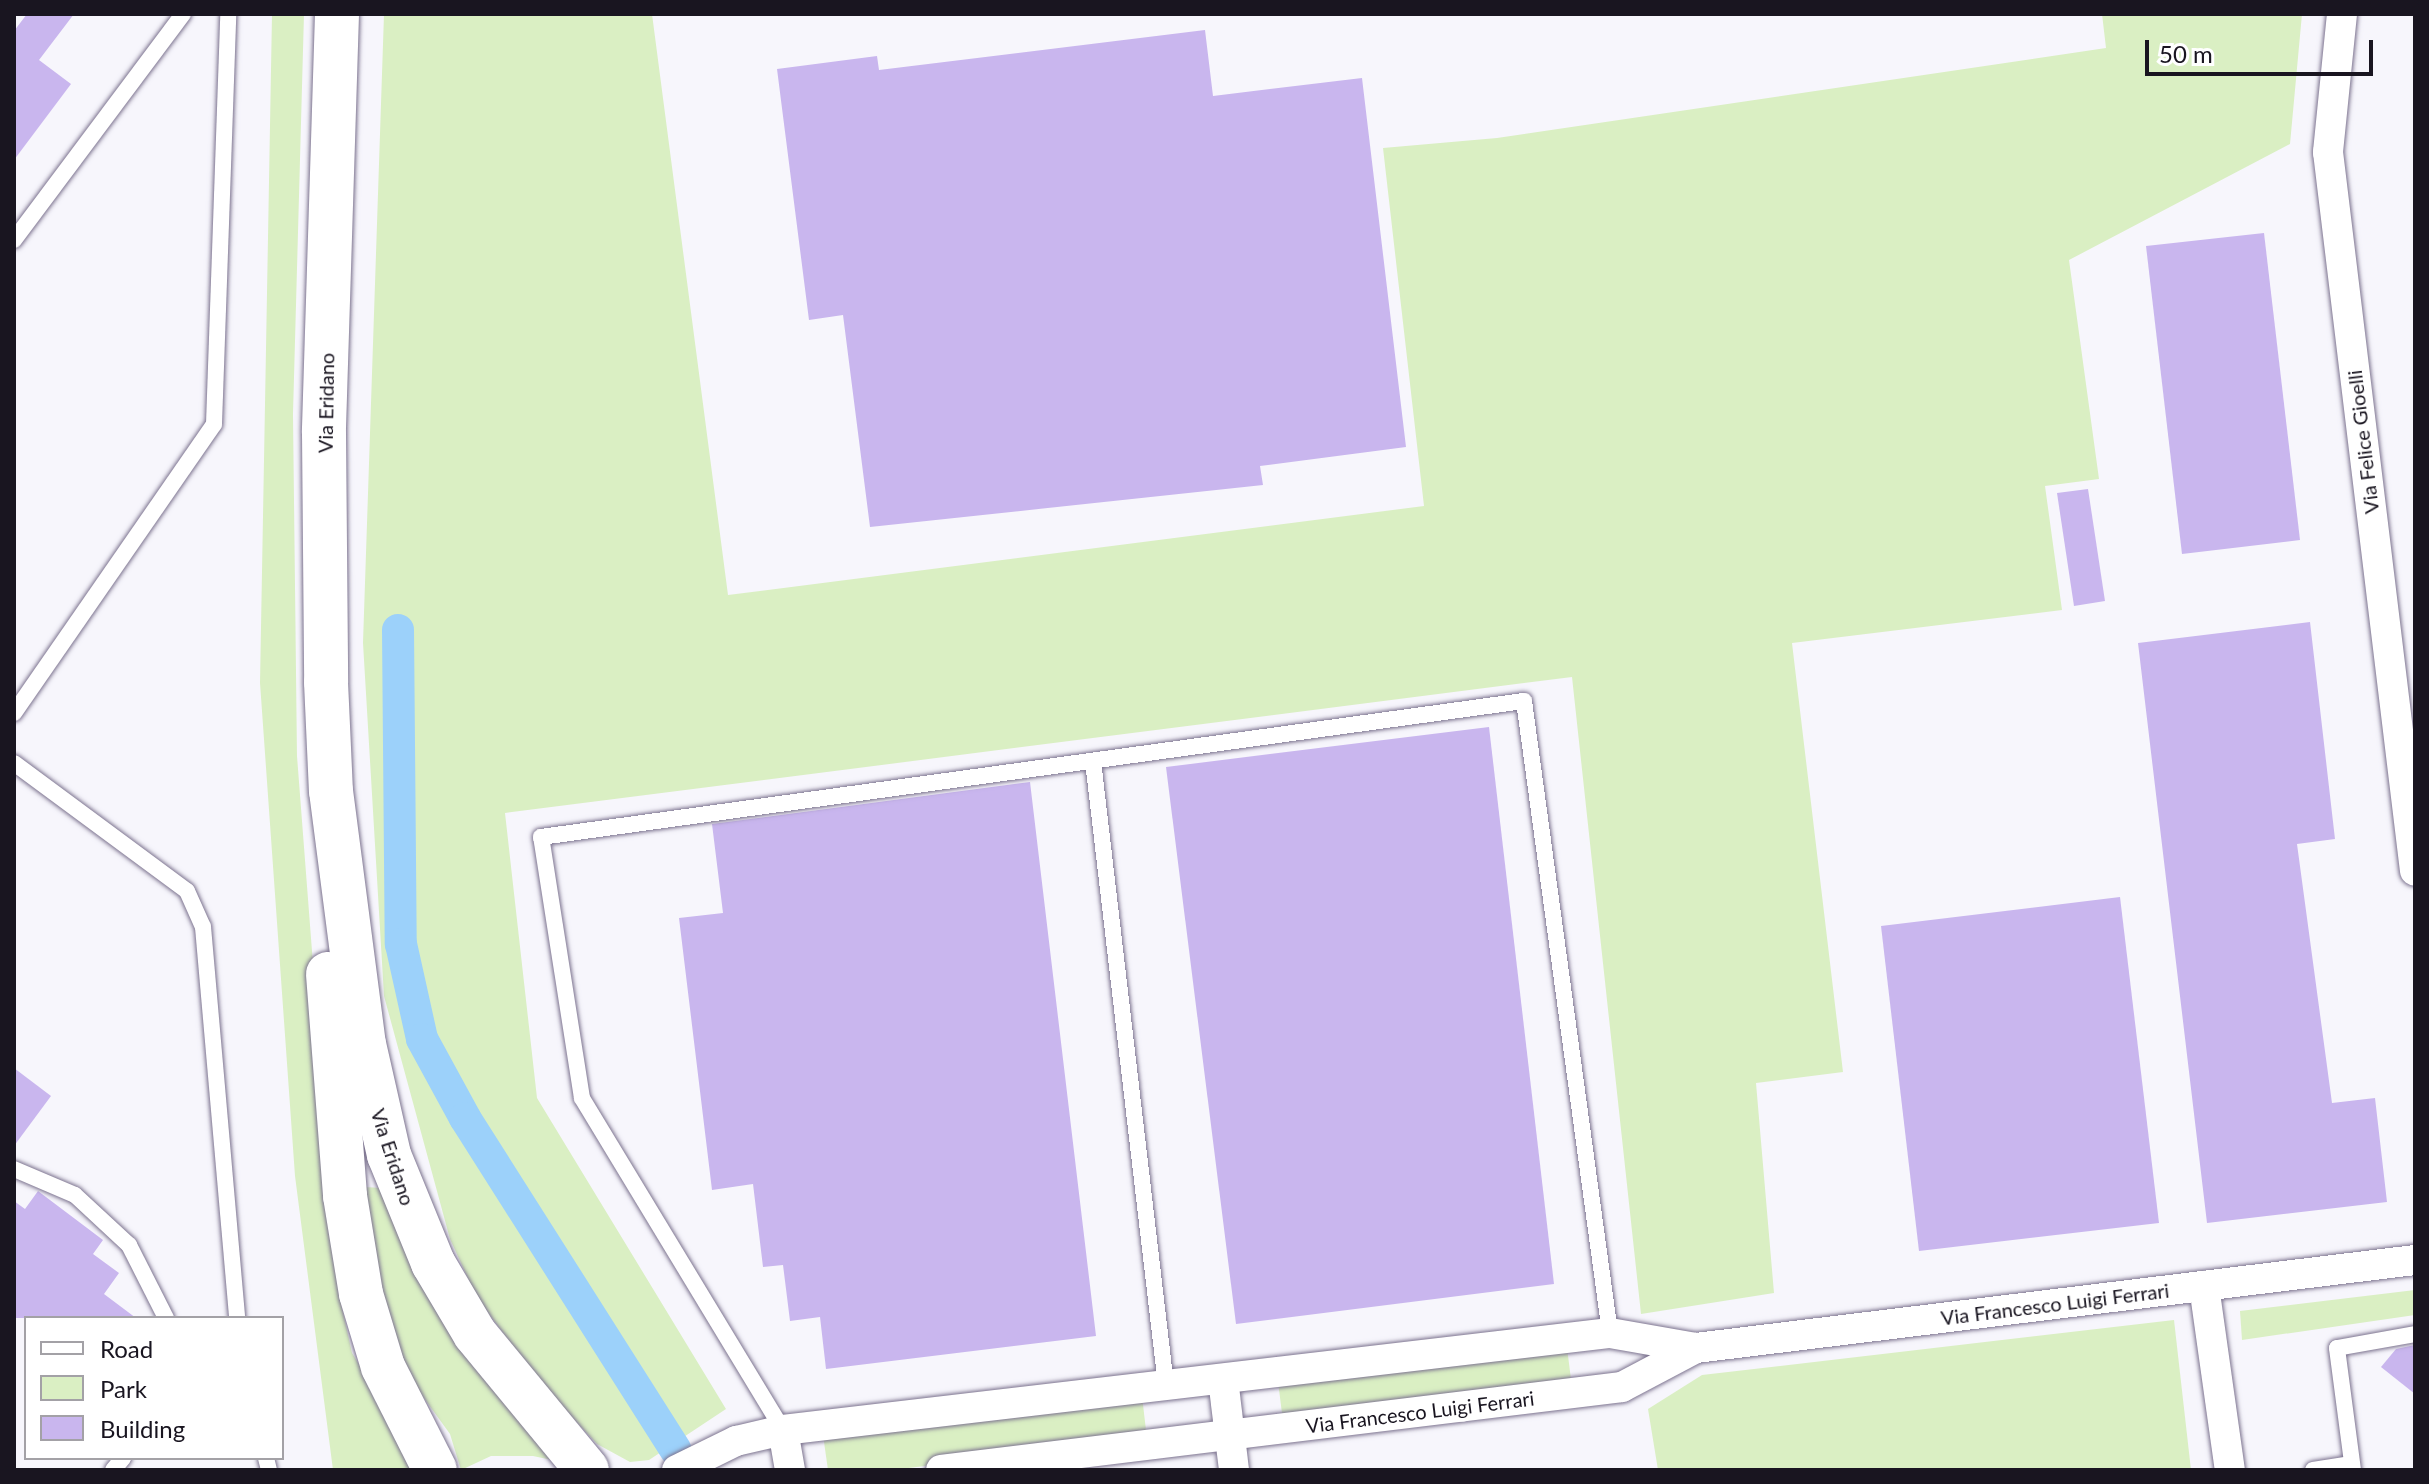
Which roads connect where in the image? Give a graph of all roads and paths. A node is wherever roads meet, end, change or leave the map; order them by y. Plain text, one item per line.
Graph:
1 (183, 14) edge
2 (228, 14) edge
3 (337, 14) edge
4 (2342, 14) edge
5 (14, 240) edge
6 (14, 713) edge
7 (1093, 761) junction
8 (14, 763) edge
9 (331, 791) junction
10 (2415, 871) edge
11 (14, 1169) edge
12 (2415, 1260) edge
13 (2204, 1286) junction
14 (165, 1316) edge
15 (237, 1316) edge
16 (1610, 1333) junction
17 (2415, 1334) edge
18 (1696, 1348) junction
19 (1223, 1379) junction
20 (1166, 1385) junction
21 (783, 1430) junction
22 (1230, 1435) junction
23 (1106, 1460) edge
24 (2352, 1467) edge
25 (435, 1470) edge
26 (587, 1470) edge
27 (677, 1470) edge
28 (790, 1470) edge
29 (941, 1470) edge
30 (1234, 1470) edge
31 (2230, 1470) edge
32 (2313, 1470) edge

1 - 5 lane
2 - 6 lane
3 - 9 main road, Via Eridano
4 - 10 street, Via Felice Gioelli
7 - 16 lane
7 - 20 lane
7 - 21 lane
8 - 15 lane
9 - 25 main road, Via Eridano
9 - 26 main road, Via Eridano
11 - 14 lane
12 - 13 street, Via Francesco Luigi Ferrari
13 - 18 street, Via Francesco Luigi Ferrari
13 - 31 street
16 - 18 street, Via Francesco Luigi Ferrari
16 - 19 street, Via Francesco Luigi Ferrari
17 - 24 lane
18 - 22 street, Via Francesco Luigi Ferrari
19 - 20 street, Via Francesco Luigi Ferrari
19 - 22 street
20 - 21 street, Via Francesco Luigi Ferrari
21 - 27 street, Via Francesco Luigi Ferrari
21 - 28 street
22 - 23 street, Via Francesco Luigi Ferrari
22 - 30 street
23 - 29 street, Via Francesco Luigi Ferrari
24 - 32 lane

